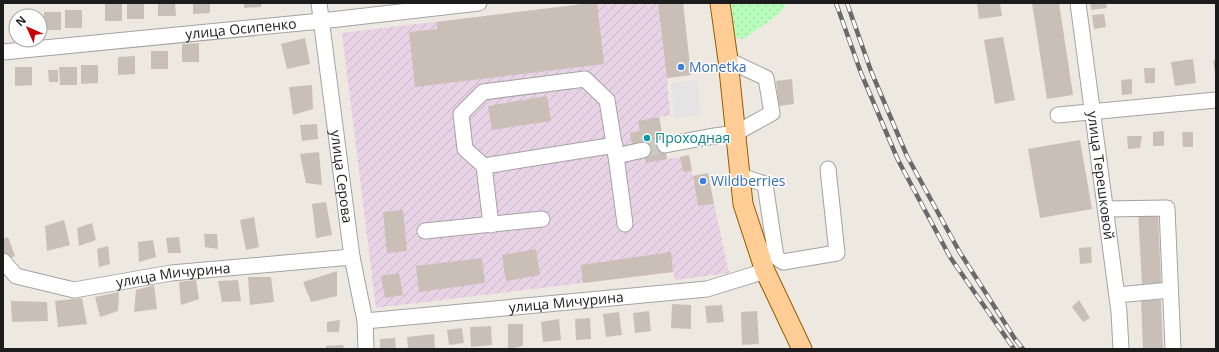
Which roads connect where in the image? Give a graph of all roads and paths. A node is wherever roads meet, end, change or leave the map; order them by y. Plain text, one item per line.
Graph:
1 (319, 3) edge
2 (479, 3) edge
3 (720, 3) edge
4 (1078, 3) edge
5 (321, 21) junction
6 (3, 52) edge
7 (728, 60) junction
8 (1216, 100) edge
9 (1092, 112) junction
10 (1058, 115) dead end
11 (736, 133) junction
12 (665, 145) tunnel mouth
13 (616, 150) junction
14 (643, 150) tunnel mouth
15 (484, 166) junction
16 (828, 169) dead end
17 (740, 176) junction
18 (1106, 209) junction
19 (542, 220) dead end
20 (491, 224) junction
21 (625, 224) dead end
22 (425, 232) dead end
23 (352, 257) junction
24 (3, 262) edge
25 (765, 271) junction
26 (1170, 290) junction
27 (1117, 295) junction
28 (365, 321) junction
29 (792, 330) junction
30 (366, 349) edge
31 (792, 349) edge
32 (802, 349) edge
33 (1121, 349) edge
34 (1172, 349) edge

1 - 5 street, улица Серова
2 - 5 street, улица Осипенко
3 - 7 main road
4 - 9 street, улица Терешковой
5 - 6 street, улица Осипенко
5 - 23 street, улица Серова
7 - 11 main road
7 - 11 street
8 - 9 street
9 - 10 street
9 - 18 street, улица Терешковой
11 - 12 street
11 - 17 main road
13 - 14 street
13 - 15 street
13 - 15 street
13 - 21 street
15 - 20 street
16 - 17 street
17 - 25 main road
18 - 26 street
18 - 27 street, улица Терешковой
19 - 20 street
20 - 22 street
23 - 24 street, улица Мичурина
23 - 28 street, улица Серова
25 - 28 street, улица Мичурина
25 - 29 main road
26 - 27 street
26 - 34 street
27 - 33 street, улица Терешковой
28 - 30 street, улица Серова
29 - 31 street
29 - 32 main road

